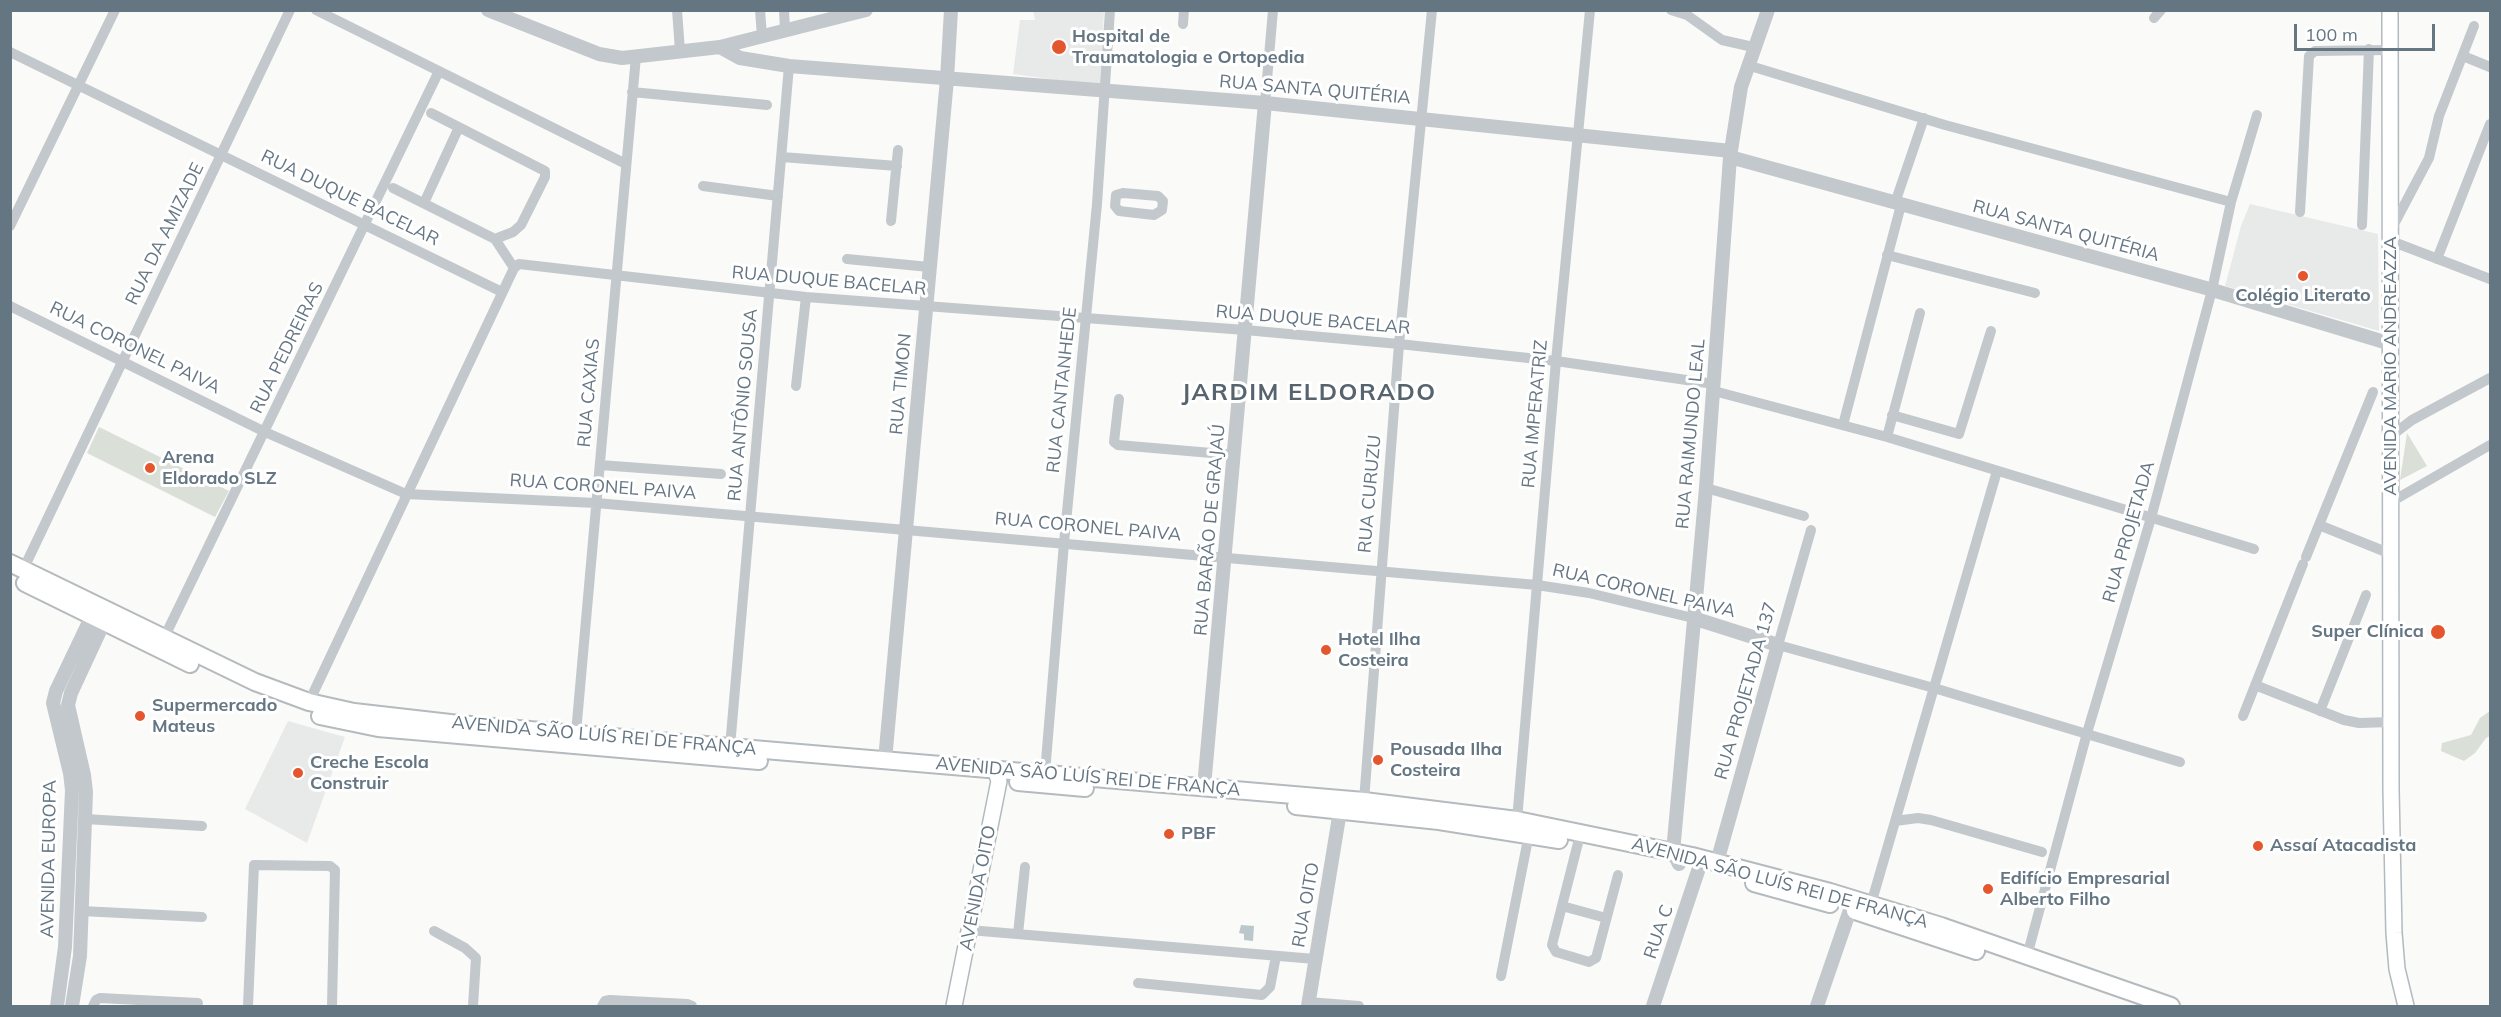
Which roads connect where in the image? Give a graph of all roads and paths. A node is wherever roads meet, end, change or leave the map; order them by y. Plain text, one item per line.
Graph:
1 (115, 10) edge
2 (290, 10) edge
3 (316, 10) edge
4 (488, 10) edge
5 (677, 10) edge
6 (760, 10) edge
7 (784, 10) edge
8 (951, 10) edge
9 (1110, 10) edge
10 (1184, 10) edge
11 (1273, 10) edge
12 (1432, 10) edge
13 (1590, 10) edge
14 (1671, 10) edge
15 (1768, 10) edge
16 (2390, 10) edge
17 (864, 11) edge
18 (1183, 24) dead end
19 (2474, 26) dead end
20 (785, 30) junction
21 (762, 36) junction
22 (720, 47) junction
23 (1753, 47) junction
24 (2369, 49) junction
25 (2390, 50) junction
26 (680, 51) junction
27 (10, 52) edge
28 (636, 56) junction
29 (2463, 56) junction
30 (1747, 65) junction
31 (789, 66) junction
32 (2490, 66) edge
33 (439, 71) junction
34 (947, 79) junction
35 (80, 84) junction
36 (1105, 90) junction
37 (632, 92) junction
38 (1265, 103) junction
39 (767, 105) dead end
40 (431, 113) dead end
41 (2257, 115) dead end
42 (1422, 118) junction
43 (1924, 118) junction
44 (2490, 124) edge
45 (459, 127) junction
46 (1580, 134) junction
47 (898, 150) dead end
48 (222, 154) junction
49 (1730, 154) junction
50 (782, 157) junction
51 (626, 164) junction
52 (897, 166) junction
53 (703, 186) dead end
54 (393, 188) dead end
55 (778, 196) junction
56 (2232, 202) junction
57 (424, 203) junction
58 (1097, 204) junction
59 (1898, 204) junction
60 (1116, 206) dead end
61 (2300, 212) dead end
62 (891, 221) dead end
63 (365, 223) junction
64 (2362, 225) dead end
65 (10, 226) edge
66 (2391, 236) junction
67 (495, 239) junction
68 (1887, 255) junction
69 (847, 259) dead end
70 (2437, 259) junction
71 (929, 267) junction
72 (513, 268) junction
73 (616, 275) junction
74 (2490, 279) edge
75 (2212, 290) junction
76 (502, 292) junction
77 (770, 293) junction
78 (2035, 293) dead end
79 (806, 297) junction
80 (10, 306) edge
81 (926, 306) junction
82 (1920, 313) dead end
83 (1086, 317) junction
84 (1245, 330) junction
85 (1991, 331) dead end
86 (1399, 344) junction
87 (2391, 344) junction
88 (123, 361) junction
89 (1556, 361) junction
90 (2490, 378) edge
91 (796, 386) dead end
92 (1714, 388) junction
93 (2373, 392) dead end
94 (1119, 399) dead end
95 (1892, 415) junction
96 (1843, 424) junction
97 (265, 432) junction
98 (2391, 436) junction
99 (1887, 437) junction
100 (2489, 450) edge
101 (1234, 455) junction
102 (600, 465) junction
103 (1997, 471) junction
104 (721, 474) dead end
105 (1706, 488) junction
106 (406, 494) junction
107 (2391, 502) junction
108 (596, 503) junction
109 (750, 516) junction
110 (1804, 516) dead end
111 (2151, 518) junction
112 (2319, 525) junction
113 (907, 530) junction
114 (1811, 530) dead end
115 (1064, 543) junction
116 (2254, 549) dead end
117 (2391, 554) junction
118 (1226, 558) junction
119 (15, 570) edge
120 (1380, 572) junction
121 (1537, 585) junction
122 (2366, 595) dead end
123 (88, 614) junction
124 (105, 616) junction
125 (1693, 618) junction
126 (164, 638) junction
127 (1778, 645) junction
128 (2255, 685) junction
129 (1934, 688) junction
130 (309, 702) junction
131 (2320, 711) junction
132 (2243, 716) dead end
133 (2392, 722) junction
134 (66, 733) junction
135 (576, 733) junction
136 (2087, 733) junction
137 (730, 747) junction
138 (885, 760) junction
139 (2180, 762) dead end
140 (1044, 773) junction
141 (997, 775) junction
142 (1208, 793) junction
143 (1364, 801) junction
144 (1340, 810) junction
145 (85, 819) junction
146 (1517, 820) junction
147 (1895, 821) junction
148 (202, 826) dead end
149 (1529, 834) junction
150 (1578, 843) junction
151 (2042, 852) dead end
152 (1676, 858) junction
153 (1717, 862) junction
154 (1025, 867) dead end
155 (1699, 868) junction
156 (1618, 875) dead end
157 (1871, 904) junction
158 (1562, 906) junction
159 (1850, 910) junction
160 (81, 912) junction
161 (202, 917) dead end
162 (1606, 918) junction
163 (969, 930) junction
164 (434, 931) dead end
165 (1018, 934) junction
166 (1276, 956) junction
167 (2027, 956) junction
168 (1315, 959) junction
169 (1501, 976) dead end
170 (1138, 984) dead end
171 (198, 1003) dead end
172 (1308, 1004) edge
173 (57, 1006) edge
174 (72, 1006) edge
175 (93, 1006) edge
176 (248, 1006) edge
177 (332, 1006) edge
178 (473, 1006) edge
179 (602, 1006) edge
180 (691, 1006) edge
181 (954, 1006) edge
182 (1359, 1006) edge
183 (1653, 1006) edge
184 (1817, 1006) edge
185 (2139, 1006) edge
186 (2171, 1006) edge
187 (2406, 1006) edge
188 (2413, 1006) edge

1 - 35 street
2 - 48 street, RUA DA AMIZADE
3 - 33 street
4 - 28 street
5 - 26 street
6 - 21 street
7 - 20 street
8 - 34 street, RUA TIMON
9 - 36 street, RUA CANTANHEDE
10 - 18 street
11 - 38 street, RUA BARÃO DE GRAJAÚ
12 - 42 street, RUA CURUZU
13 - 46 street, RUA IMPERATRIZ
14 - 23 street
15 - 23 street, RUA RAIMUNDO LEAL
16 - 25 main road, AVENIDA MARIO ANDREAZZA
17 - 20 street
19 - 29 street
20 - 21 street
21 - 22 street
22 - 26 street
22 - 31 street, RUA SANTA QUITÉRIA
23 - 30 street, RUA RAIMUNDO LEAL
24 - 25 street
24 - 61 street
24 - 64 street
25 - 66 main road, AVENIDA MARIO ANDREAZZA
26 - 28 street
27 - 35 street, RUA DUQUE BACELAR
28 - 37 street, RUA CAXIAS
29 - 32 street
29 - 66 street
30 - 43 street
30 - 49 street, RUA RAIMUNDO LEAL
31 - 34 street, RUA SANTA QUITÉRIA
31 - 50 street, RUA ANTÔNIO SOUSA
33 - 51 street
33 - 63 street, RUA PEDREIRAS
34 - 36 street, RUA SANTA QUITÉRIA
34 - 71 street, RUA TIMON
35 - 48 street, RUA DUQUE BACELAR
35 - 65 street
36 - 38 street, RUA SANTA QUITÉRIA
36 - 58 street, RUA CANTANHEDE
37 - 39 street
37 - 51 street, RUA CAXIAS
38 - 42 street, RUA SANTA QUITÉRIA
38 - 84 street, RUA BARÃO DE GRAJAÚ
40 - 45 street
41 - 56 street, RUA PROJETADA
42 - 46 street, RUA SANTA QUITÉRIA
42 - 86 street, RUA CURUZU
43 - 56 street
43 - 59 street
44 - 70 street
45 - 57 street
45 - 67 street
46 - 49 street, RUA SANTA QUITÉRIA
46 - 89 street, RUA IMPERATRIZ
47 - 52 street
48 - 63 street, RUA DUQUE BACELAR
48 - 88 street, RUA DA AMIZADE
49 - 59 street, RUA SANTA QUITÉRIA
49 - 92 street, RUA RAIMUNDO LEAL
50 - 52 street
50 - 55 street, RUA ANTÔNIO SOUSA
51 - 73 street, RUA CAXIAS
52 - 62 street
53 - 55 street
54 - 57 street
55 - 77 street, RUA ANTÔNIO SOUSA
56 - 75 street, RUA PROJETADA
57 - 67 street
58 - 60 street
58 - 83 street, RUA CANTANHEDE
59 - 68 street
59 - 75 street, RUA SANTA QUITÉRIA
63 - 76 street, RUA DUQUE BACELAR
63 - 97 street, RUA PEDREIRAS
66 - 70 street
66 - 87 main road, AVENIDA MARIO ANDREAZZA
67 - 72 street
68 - 78 street
68 - 96 street
69 - 71 street
70 - 74 street
71 - 81 street, RUA TIMON
72 - 73 street, RUA DUQUE BACELAR
72 - 76 street
73 - 77 street, RUA DUQUE BACELAR
73 - 102 street, RUA CAXIAS
75 - 87 street, RUA SANTA QUITÉRIA
75 - 111 street, RUA PROJETADA
76 - 106 street
77 - 79 street, RUA DUQUE BACELAR
77 - 109 street, RUA ANTÔNIO SOUSA
79 - 81 street, RUA DUQUE BACELAR
79 - 91 street
80 - 88 street, RUA CORONEL PAIVA
81 - 83 street, RUA DUQUE BACELAR
81 - 113 street, RUA TIMON
82 - 95 street
83 - 84 street, RUA DUQUE BACELAR
83 - 115 street, RUA CANTANHEDE
84 - 86 street, RUA DUQUE BACELAR
84 - 101 street, RUA BARÃO DE GRAJAÚ
85 - 95 street
86 - 89 street, RUA DUQUE BACELAR
86 - 120 street, RUA CURUZU
87 - 98 main road, AVENIDA MARIO ANDREAZZA
88 - 97 street, RUA CORONEL PAIVA
88 - 119 street, RUA DA AMIZADE
89 - 92 street, RUA DUQUE BACELAR
89 - 121 street, RUA IMPERATRIZ
90 - 98 street
92 - 96 street, RUA DUQUE BACELAR
92 - 105 street, RUA RAIMUNDO LEAL
93 - 112 street
94 - 101 street
95 - 99 street
96 - 99 street, RUA DUQUE BACELAR
97 - 106 street, RUA CORONEL PAIVA
97 - 126 street, RUA PEDREIRAS
98 - 107 main road, AVENIDA MARIO ANDREAZZA
99 - 103 street, RUA DUQUE BACELAR
100 - 107 street
101 - 118 street, RUA BARÃO DE GRAJAÚ
102 - 104 street
102 - 108 street, RUA CAXIAS
103 - 111 street, RUA DUQUE BACELAR
103 - 129 street
105 - 110 street
105 - 125 street, RUA RAIMUNDO LEAL
106 - 108 street, RUA CORONEL PAIVA
106 - 130 street
107 - 117 main road, AVENIDA MARIO ANDREAZZA
108 - 109 street, RUA CORONEL PAIVA
108 - 135 street, RUA CAXIAS
109 - 113 street, RUA CORONEL PAIVA
109 - 137 street, RUA ANTÔNIO SOUSA
111 - 116 street, RUA DUQUE BACELAR
111 - 136 street, RUA PROJETADA
112 - 117 street
112 - 128 street
113 - 115 street, RUA CORONEL PAIVA
113 - 138 street, RUA TIMON
114 - 127 street, RUA PROJETADA 137
115 - 118 street, RUA CORONEL PAIVA
115 - 140 street, RUA CANTANHEDE
117 - 133 main road, AVENIDA MARIO ANDREAZZA
118 - 120 street, RUA CORONEL PAIVA
118 - 142 street, RUA BARÃO DE GRAJAÚ
119 - 123 main road, AVENIDA SÃO LUÍS REI DE FRANÇA
119 - 124 main road, AVENIDA SÃO LUÍS REI DE FRANÇA
120 - 121 street, RUA CORONEL PAIVA
120 - 143 street, RUA CURUZU
121 - 125 street, RUA CORONEL PAIVA
121 - 146 street, RUA IMPERATRIZ
122 - 131 street
123 - 124 main road, AVENIDA SÃO LUÍS REI DE FRANÇA
123 - 134 street, AVENIDA EUROPA
124 - 126 main road, AVENIDA SÃO LUÍS REI DE FRANÇA
124 - 134 street, AVENIDA EUROPA
124 - 141 main road, AVENIDA SÃO LUÍS REI DE FRANÇA
125 - 127 street, RUA CORONEL PAIVA
125 - 152 street, RUA RAIMUNDO LEAL
126 - 130 main road, AVENIDA SÃO LUÍS REI DE FRANÇA
127 - 129 street, RUA CORONEL PAIVA
127 - 153 street, RUA PROJETADA 137
128 - 131 street
128 - 132 street
129 - 136 street, RUA CORONEL PAIVA
129 - 147 street
130 - 135 main road, AVENIDA SÃO LUÍS REI DE FRANÇA
131 - 133 street
133 - 187 main road, AVENIDA MARIO ANDREAZZA
133 - 188 main road, AVENIDA MARIO ANDREAZZA
134 - 145 street, AVENIDA EUROPA
134 - 173 street, AVENIDA EUROPA
135 - 137 main road, AVENIDA SÃO LUÍS REI DE FRANÇA
136 - 139 street, RUA CORONEL PAIVA
136 - 167 street, RUA PROJETADA
137 - 138 main road, AVENIDA SÃO LUÍS REI DE FRANÇA
138 - 141 main road, AVENIDA SÃO LUÍS REI DE FRANÇA
140 - 141 main road, AVENIDA SÃO LUÍS REI DE FRANÇA
140 - 142 main road, AVENIDA SÃO LUÍS REI DE FRANÇA
141 - 142 main road, AVENIDA SÃO LUÍS REI DE FRANÇA
141 - 163 main road, AVENIDA OITO
142 - 143 main road, AVENIDA SÃO LUÍS REI DE FRANÇA
142 - 144 main road, AVENIDA SÃO LUÍS REI DE FRANÇA
143 - 146 main road, AVENIDA SÃO LUÍS REI DE FRANÇA
144 - 149 main road, AVENIDA SÃO LUÍS REI DE FRANÇA
144 - 168 street, RUA OITO
145 - 148 street
145 - 160 street, AVENIDA EUROPA
146 - 152 main road, AVENIDA SÃO LUÍS REI DE FRANÇA
147 - 151 street
147 - 157 street
149 - 150 main road, AVENIDA SÃO LUÍS REI DE FRANÇA
149 - 169 street
150 - 152 main road, AVENIDA SÃO LUÍS REI DE FRANÇA
150 - 158 street
152 - 153 main road, AVENIDA SÃO LUÍS REI DE FRANÇA
152 - 155 main road, AVENIDA SÃO LUÍS REI DE FRANÇA
153 - 157 main road, AVENIDA SÃO LUÍS REI DE FRANÇA
154 - 165 street
155 - 159 main road, AVENIDA SÃO LUÍS REI DE FRANÇA
155 - 183 street, RUA C
156 - 162 street
157 - 167 main road, AVENIDA SÃO LUÍS REI DE FRANÇA
158 - 162 street
158 - 162 street
159 - 184 street
159 - 185 main road, AVENIDA SÃO LUÍS REI DE FRANÇA
160 - 161 street
160 - 174 street, AVENIDA EUROPA
163 - 165 street
163 - 181 main road, AVENIDA OITO
164 - 178 street
165 - 166 street
166 - 168 street
166 - 170 street
167 - 186 main road, AVENIDA SÃO LUÍS REI DE FRANÇA
168 - 172 street, RUA OITO
171 - 175 street
172 - 182 street
176 - 177 street
179 - 180 street

